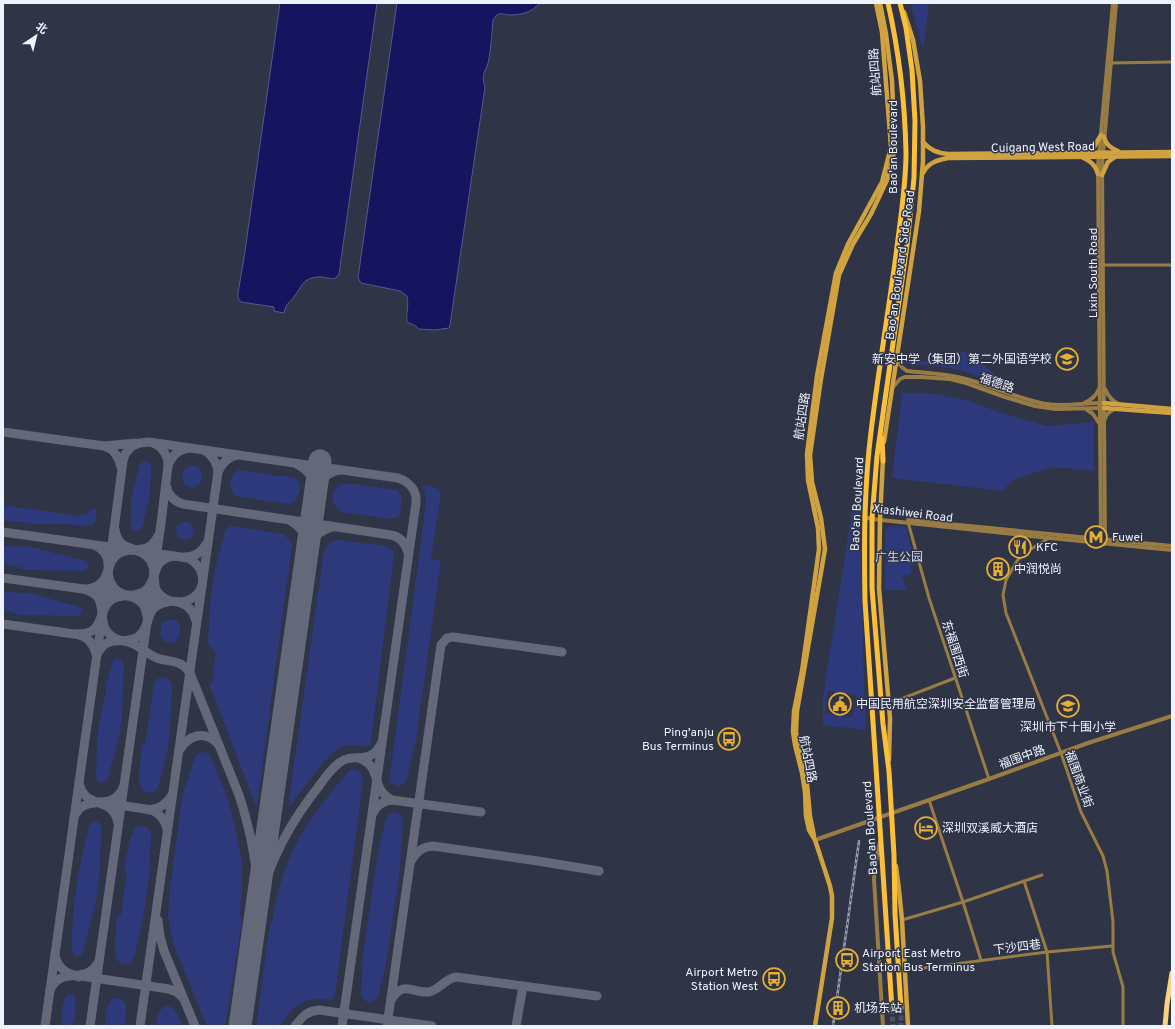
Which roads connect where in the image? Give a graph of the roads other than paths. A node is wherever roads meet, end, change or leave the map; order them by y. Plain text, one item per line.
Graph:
1 (876, 3) edge
2 (880, 3) edge
3 (888, 3) edge
4 (901, 3) edge
5 (1112, 3) edge
6 (1116, 3) edge
7 (1172, 62) edge
8 (1109, 63) junction
9 (1102, 136) junction
10 (923, 142) junction
11 (1172, 152) edge
12 (1120, 154) junction
13 (1082, 155) junction
14 (1101, 155) junction
15 (1172, 156) edge
16 (1100, 174) junction
17 (922, 177) junction
18 (1101, 265) junction
19 (1172, 265) edge
20 (897, 355) junction
21 (915, 374) junction
22 (1102, 381) junction
23 (891, 392) junction
24 (1126, 405) junction
25 (1081, 406) junction
26 (1102, 406) junction
27 (1117, 409) junction
28 (1172, 409) edge
29 (1172, 413) edge
30 (1104, 422) junction
31 (882, 423) junction
32 (1100, 428) junction
33 (883, 461) junction
34 (864, 517) junction
35 (872, 518) junction
36 (880, 518) junction
37 (908, 522) junction
38 (1050, 538) junction
39 (1103, 541) junction
40 (1172, 546) edge
41 (1172, 550) edge
42 (955, 678) junction
43 (888, 701) junction
44 (1172, 716) edge
45 (1061, 753) junction
46 (889, 771) junction
47 (989, 779) junction
48 (929, 800) junction
49 (892, 813) junction
50 (879, 818) junction
51 (880, 836) junction
52 (815, 840) junction
53 (894, 855) junction
54 (1042, 875) dead end
55 (1024, 881) junction
56 (963, 902) junction
57 (902, 920) junction
58 (1112, 946) junction
59 (1047, 952) junction
60 (981, 960) junction
61 (924, 968) dead end
62 (1172, 973) edge
63 (900, 1008) tunnel mouth
64 (892, 1009) tunnel mouth
65 (816, 1026) edge
66 (884, 1026) edge
67 (908, 1026) edge
68 (1052, 1026) edge
69 (1123, 1026) edge
70 (1165, 1026) edge

1 - 52 main road, 航站四路
2 - 52 main road, 航站四路
3 - 34 main road, Bao'an Boulevard
4 - 10 main road, Bao'an Boulevard Side Road
4 - 31 main road, Bao'an Boulevard
5 - 8 street, Lixin South Road
6 - 8 street, Lixin South Road
7 - 8 street
8 - 9 street, Lixin South Road
9 - 12 main road
9 - 13 main road
9 - 14 street, Lixin South Road
10 - 13 main road, Cuigang West Road
10 - 17 main road, Bao'an Boulevard Side Road
11 - 12 main road, Cuigang West Road
12 - 14 main road, Cuigang West Road
12 - 15 main road, Cuigang West Road
12 - 16 main road
13 - 14 main road, Cuigang West Road
13 - 16 main road
13 - 17 main road, Cuigang West Road
14 - 16 street, Lixin South Road
16 - 18 street, Lixin South Road
17 - 20 main road, Bao'an Boulevard Side Road
18 - 19 street
18 - 22 street, Lixin South Road
20 - 21 street, 福德路
20 - 23 main road, Bao'an Boulevard Side Road
21 - 23 street, 福德路
21 - 25 street, 福德路
22 - 24 street
22 - 25 street
22 - 26 street, Lixin South Road
23 - 33 main road, Bao'an Boulevard Side Road
24 - 26 main road
24 - 28 main road
25 - 26 street, 福德路
25 - 32 street
26 - 27 main road
26 - 30 street, Lixin South Road
26 - 32 street, Lixin South Road
27 - 29 main road
27 - 30 street
30 - 39 street, Lixin South Road
31 - 33 main road
31 - 35 main road, Bao'an Boulevard
32 - 39 street, Lixin South Road
33 - 36 main road, Bao'an Boulevard Side Road
34 - 35 street, Xiashiwei Road
34 - 50 main road, Bao'an Boulevard
35 - 36 street, Xiashiwei Road
35 - 46 main road, Bao'an Boulevard
36 - 37 street, Xiashiwei Road
36 - 39 street, Xiashiwei Road
36 - 43 main road, Bao'an Boulevard Side Road
37 - 38 street, Xiashiwei Road
37 - 42 street, 东福围西街
38 - 39 street, Xiashiwei Road
38 - 45 street, 福围商业街
39 - 40 street, Xiashiwei Road
39 - 41 street, Xiashiwei Road
42 - 43 street
42 - 47 street, 东福围西街
43 - 46 main road, Bao'an Boulevard Side Road
44 - 45 street, 福围中路
45 - 47 street, 福围中路
45 - 58 street, 福围商业街
46 - 49 main road, Bao'an Boulevard
47 - 48 street, 福围中路
48 - 49 street, 福围中路
48 - 56 street
49 - 50 street, 福围中路
49 - 53 main road, Bao'an Boulevard
50 - 51 main road, Bao'an Boulevard
50 - 52 street, 福围中路
51 - 64 main road, Bao'an Boulevard
51 - 66 street
52 - 65 main road, 航站四路
53 - 57 main road
53 - 63 main road, Bao'an Boulevard
54 - 55 street
55 - 56 street
55 - 59 street
56 - 57 street
56 - 60 street
57 - 67 main road
58 - 59 street, 下沙四巷
58 - 69 street, 福围商业街
59 - 60 street, 下沙四巷
59 - 68 street
60 - 61 street, 下沙四巷
62 - 70 highway

